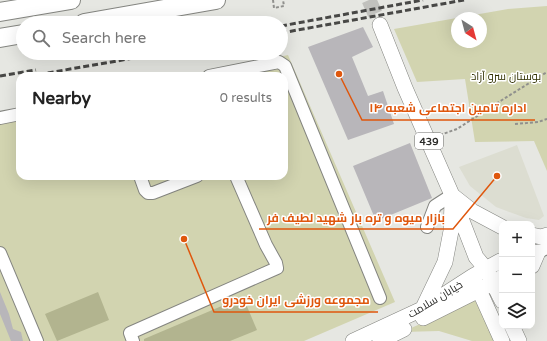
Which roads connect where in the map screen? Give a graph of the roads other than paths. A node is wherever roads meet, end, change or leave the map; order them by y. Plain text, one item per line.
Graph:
1 (71, 0) edge
2 (216, 0) edge
3 (0, 12) edge
4 (124, 16) edge
5 (380, 25) tunnel mouth
6 (16, 35) edge
7 (0, 38) edge
8 (230, 72) edge
9 (287, 72) edge
10 (288, 73) edge
11 (16, 115) edge
12 (0, 118) edge
13 (141, 180) edge
14 (187, 180) edge
15 (238, 180) edge
16 (452, 195) junction
17 (499, 225) edge
18 (427, 227) dead end
19 (547, 235) edge
20 (535, 236) edge
21 (539, 249) edge
22 (0, 253) edge
23 (535, 259) edge
24 (478, 267) junction
25 (499, 270) edge
26 (479, 290) junction
27 (380, 298) dead end
28 (422, 309) junction
29 (513, 329) edge
30 (517, 329) edge
31 (37, 341) edge
32 (133, 341) edge
33 (353, 341) edge
34 (380, 341) edge
35 (502, 341) edge
36 (519, 341) edge

1 - 3 highway
2 - 4 highway
5 - 16 main road, 439
6 - 7 highway
8 - 9 lane
10 - 27 lane
11 - 12 lane
13 - 14 lane
15 - 32 lane
16 - 17 main road
16 - 18 lane
16 - 24 main road, 439
16 - 28 main road
19 - 20 main road
21 - 23 main road
22 - 31 lane
24 - 25 main road
24 - 26 main road
24 - 28 main road, خیابان سلامت
25 - 26 main road, خیابان سلامت
26 - 34 main road, خیابان سلامت
26 - 35 main road
28 - 33 main road, خیابان سلامت
29 - 36 main road
30 - 36 main road

